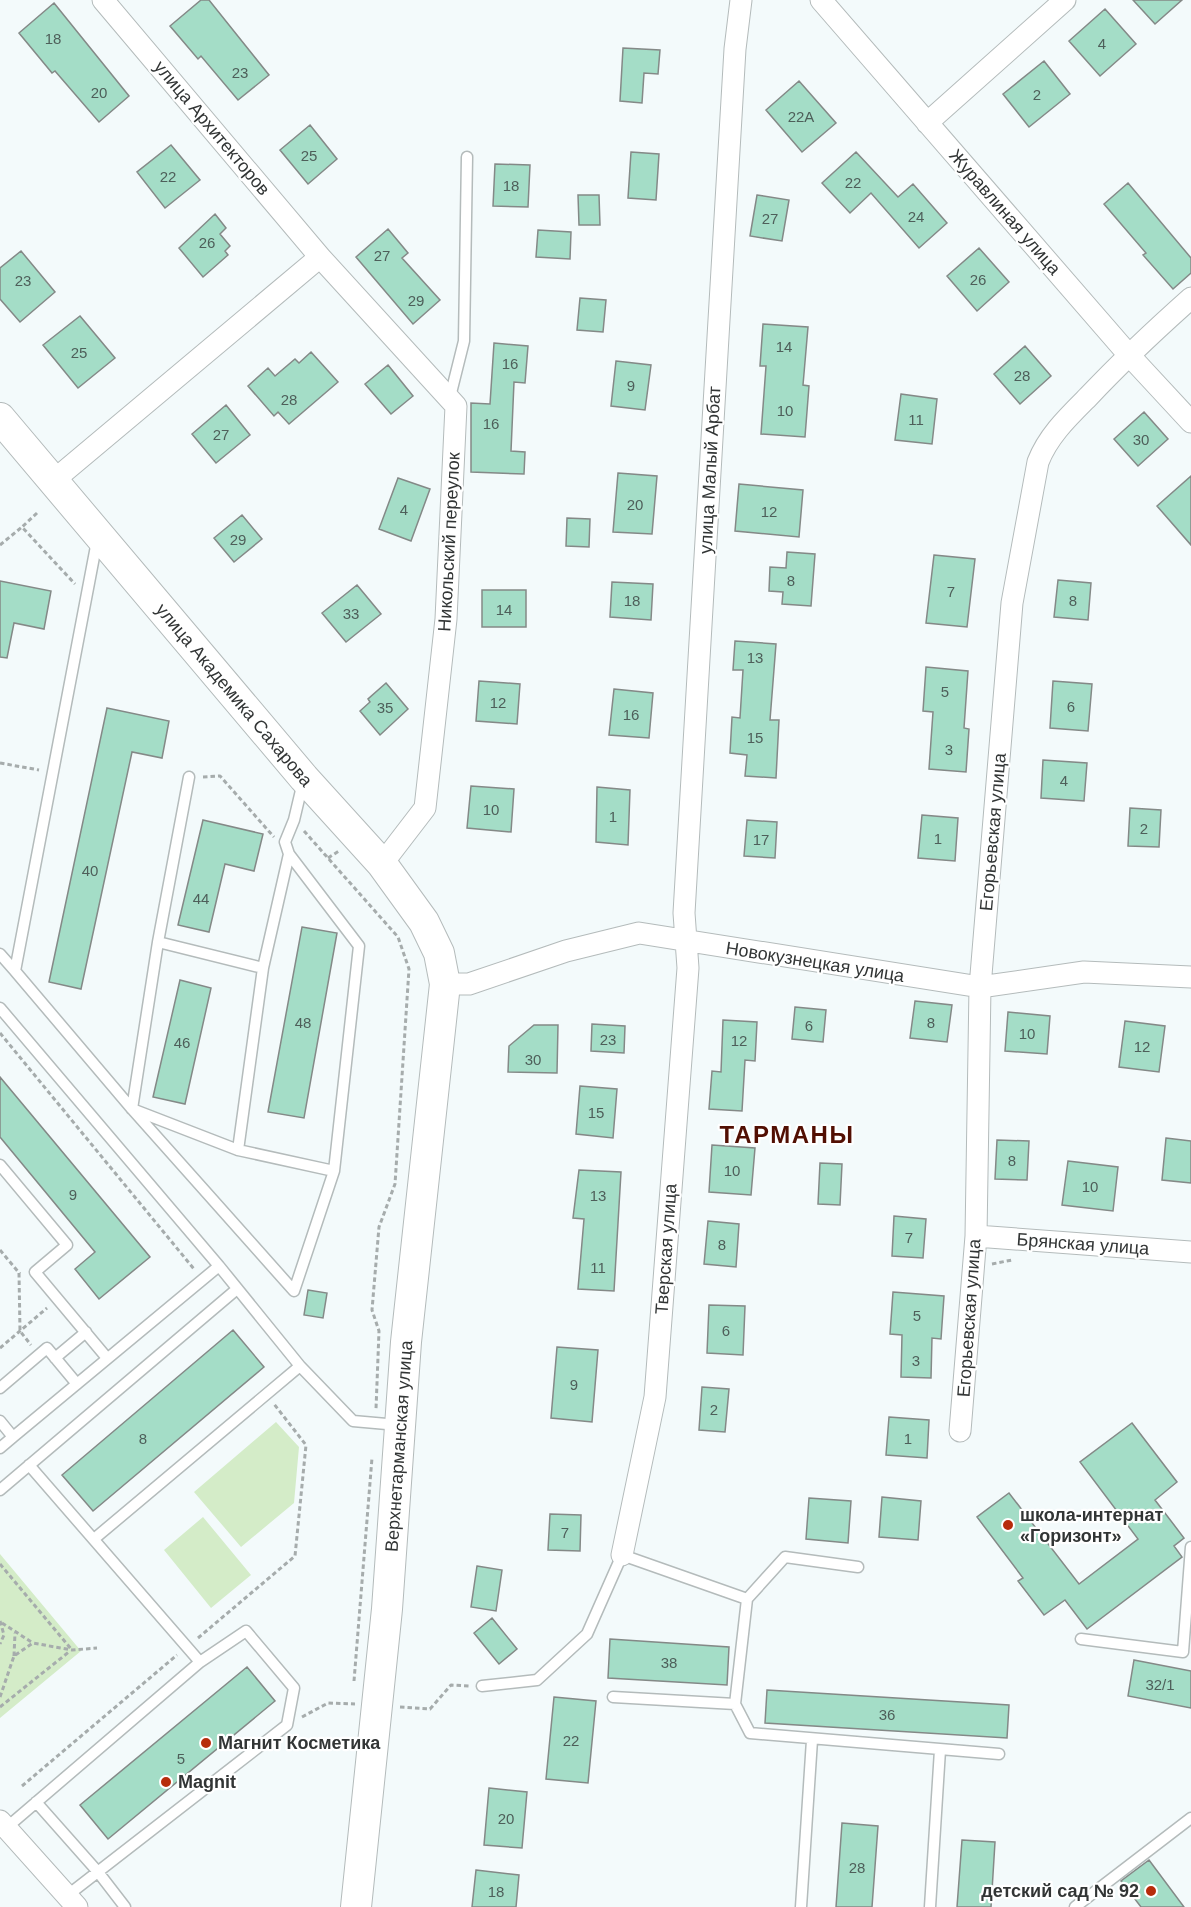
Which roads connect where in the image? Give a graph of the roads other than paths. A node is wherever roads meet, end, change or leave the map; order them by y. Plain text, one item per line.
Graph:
1 (103, 0) edge
2 (741, 0) edge
3 (821, 0) edge
4 (1065, 0) edge
5 (838, 9) edge
6 (927, 123) junction
7 (467, 157) dead end
8 (320, 257) junction
9 (1191, 297) edge
10 (1128, 354) junction
11 (450, 397) junction
12 (0, 418) edge
13 (1191, 422) edge
14 (53, 481) junction
15 (98, 535) junction
16 (189, 777) road end
17 (304, 778) junction
18 (289, 854) junction
19 (382, 864) junction
20 (688, 941) junction
21 (158, 942) junction
22 (0, 954) edge
23 (263, 968) junction
24 (15, 971) junction
25 (1191, 977) edge
26 (445, 984) junction
27 (980, 987) junction
28 (0, 1008) edge
29 (132, 1109) junction
30 (238, 1150) junction
31 (0, 1166) edge
32 (334, 1171) junction
33 (975, 1236) junction
34 (1191, 1252) edge
35 (219, 1266) junction
36 (237, 1289) junction
37 (86, 1332) junction
38 (55, 1358) junction
39 (107, 1358) junction
40 (300, 1366) junction
41 (77, 1384) junction
42 (0, 1388) edge
43 (0, 1421) edge
44 (388, 1424) junction
45 (960, 1431) dead end
46 (13, 1437) junction
47 (0, 1448) edge
48 (29, 1465) junction
49 (0, 1490) edge
50 (94, 1539) junction
51 (1191, 1547) edge
52 (622, 1555) junction
53 (858, 1566) dead end
54 (747, 1599) junction
55 (1081, 1639) dead end
56 (200, 1662) junction
57 (482, 1686) dead end
58 (613, 1697) dead end
59 (735, 1704) junction
60 (812, 1740) junction
61 (940, 1750) junction
62 (999, 1754) dead end
63 (36, 1802) junction
64 (1191, 1818) edge
65 (2, 1827) edge
66 (98, 1872) junction
67 (72, 1901) edge
68 (125, 1907) edge
69 (356, 1907) edge
70 (801, 1907) edge
71 (930, 1907) edge
72 (1076, 1907) edge

1 - 8 street, улица Архитекторов
2 - 20 street, улица Малый Арбат
3 - 5 street, Журавлиная улица
4 - 6 street
5 - 6 street, Журавлиная улица
6 - 10 street, Журавлиная улица
7 - 11 lane
8 - 11 street
8 - 14 street
9 - 10 street, Егорьевская улица
10 - 13 street, Журавлиная улица
10 - 27 street, Егорьевская улица
11 - 19 street, Никольский переулок
12 - 14 street, улица Академика Сахарова
14 - 15 street, улица Академика Сахарова
15 - 17 street, улица Академика Сахарова
15 - 24 lane
16 - 21 lane
17 - 18 lane
17 - 19 street, улица Академика Сахарова
18 - 23 lane
18 - 32 lane
19 - 26 street, улица Академика Сахарова
20 - 26 street, Новокузнецкая улица
20 - 27 street, Новокузнецкая улица
20 - 52 street, Тверская улица
21 - 23 lane
21 - 29 lane
22 - 24 lane
23 - 30 lane
24 - 29 lane
25 - 27 street, Новокузнецкая улица
26 - 44 street, Верхнетарманская улица
27 - 33 street, Егорьевская улица
28 - 35 lane
29 - 30 lane
29 - 32 lane
30 - 32 lane
31 - 37 lane
33 - 34 street, Брянская улица
33 - 45 street, Егорьевская улица
35 - 36 lane
35 - 39 lane
36 - 40 lane
36 - 48 lane
37 - 38 lane
37 - 39 lane
38 - 41 lane
38 - 42 lane
39 - 41 lane
40 - 44 lane
40 - 50 lane
41 - 46 lane
43 - 46 lane
44 - 69 street, Верхнетарманская улица
46 - 47 lane
48 - 49 lane
48 - 50 lane
50 - 56 lane
51 - 55 lane
52 - 54 lane
52 - 57 lane
53 - 54 lane
54 - 59 lane
56 - 63 lane
56 - 66 lane
58 - 59 lane
59 - 60 lane
60 - 61 lane
60 - 70 lane
61 - 62 lane
61 - 71 lane
63 - 65 lane
63 - 66 lane
64 - 72 lane
65 - 67 street
66 - 67 lane
66 - 68 lane

